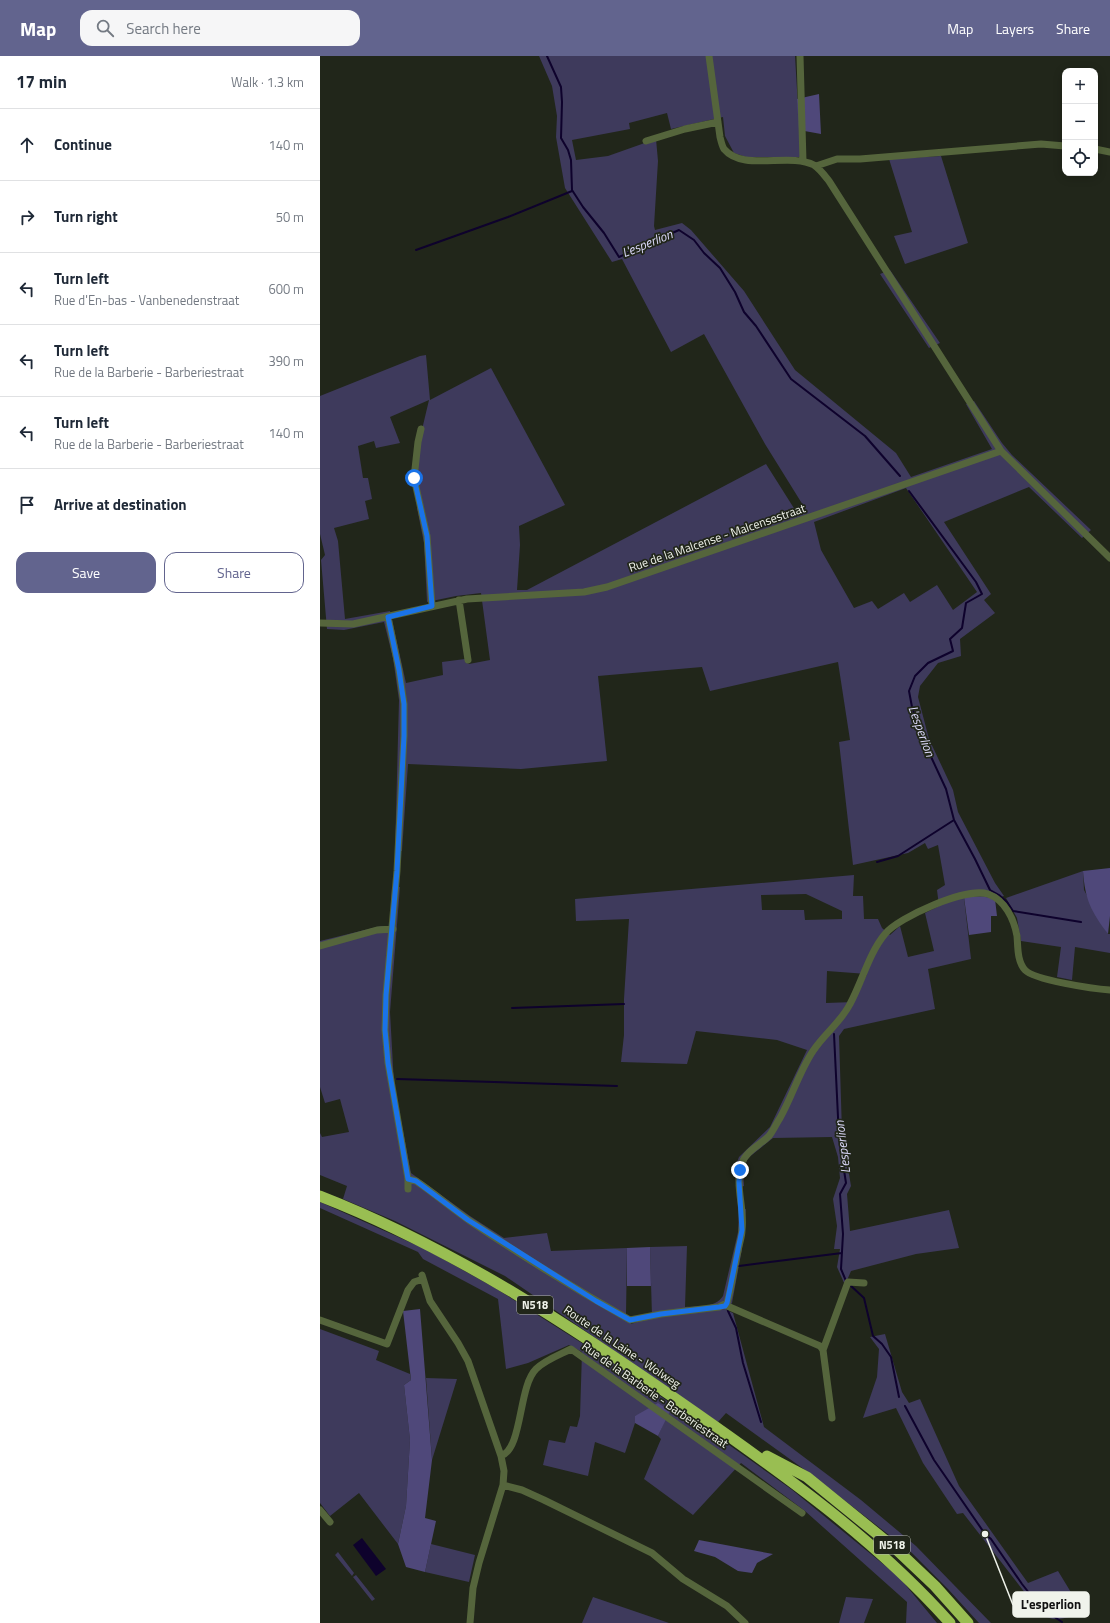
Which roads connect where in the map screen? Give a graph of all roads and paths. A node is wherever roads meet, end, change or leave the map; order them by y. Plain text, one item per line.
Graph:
1 (709, 56) edge
2 (800, 56) edge
3 (718, 122) junction
4 (646, 141) dead end
5 (1062, 146) edge
6 (1098, 150) edge
7 (1110, 152) edge
8 (803, 161) junction
9 (816, 166) junction
10 (421, 429) dead end
11 (1001, 451) junction
12 (1110, 558) edge
13 (459, 600) junction
14 (432, 606) junction
15 (388, 617) junction
16 (320, 623) edge
17 (468, 660) dead end
18 (393, 929) junction
19 (320, 946) edge
20 (1110, 990) edge
21 (408, 1179) junction
22 (408, 1189) dead end
23 (320, 1192) edge
24 (320, 1196) edge
25 (336, 1202) junction
26 (864, 1283) dead end
27 (725, 1306) junction
28 (320, 1320) edge
29 (823, 1350) junction
30 (832, 1418) dead end
31 (721, 1431) junction
32 (501, 1456) junction
33 (503, 1485) junction
34 (320, 1510) edge
35 (802, 1513) dead end
36 (330, 1522) dead end
37 (470, 1623) edge
38 (745, 1623) edge
39 (950, 1623) edge
40 (968, 1623) edge

1 - 3 street
2 - 8 street
3 - 4 street
3 - 8 street
5 - 9 street
6 - 7 street
8 - 9 street
9 - 11 street
10 - 14 street
11 - 12 street
11 - 13 street, Rue de la Malcense - Malcensestraat
13 - 14 street, Rue de la Malcense - Malcensestraat
13 - 17 street
14 - 15 street, Rue de la Malcense - Malcensestraat
15 - 16 street, Rue de la Malcense - Malcensestraat
15 - 18 street
18 - 19 street
18 - 21 street
20 - 27 street
21 - 22 street
21 - 27 street
23 - 25 highway, Route de la Laine - Wolweg / N518
24 - 25 highway, Route de la Laine - Wolweg / N518
25 - 31 highway, Route de la Laine - Wolweg / N518
26 - 29 street
27 - 29 street
28 - 32 street
29 - 30 street
31 - 39 highway, Route de la Laine - Wolweg / N518
31 - 40 highway, Route de la Laine - Wolweg / N518
32 - 33 street
32 - 35 street, Rue de la Barberie - Barberiestraat
33 - 37 street
33 - 38 street
34 - 36 street

